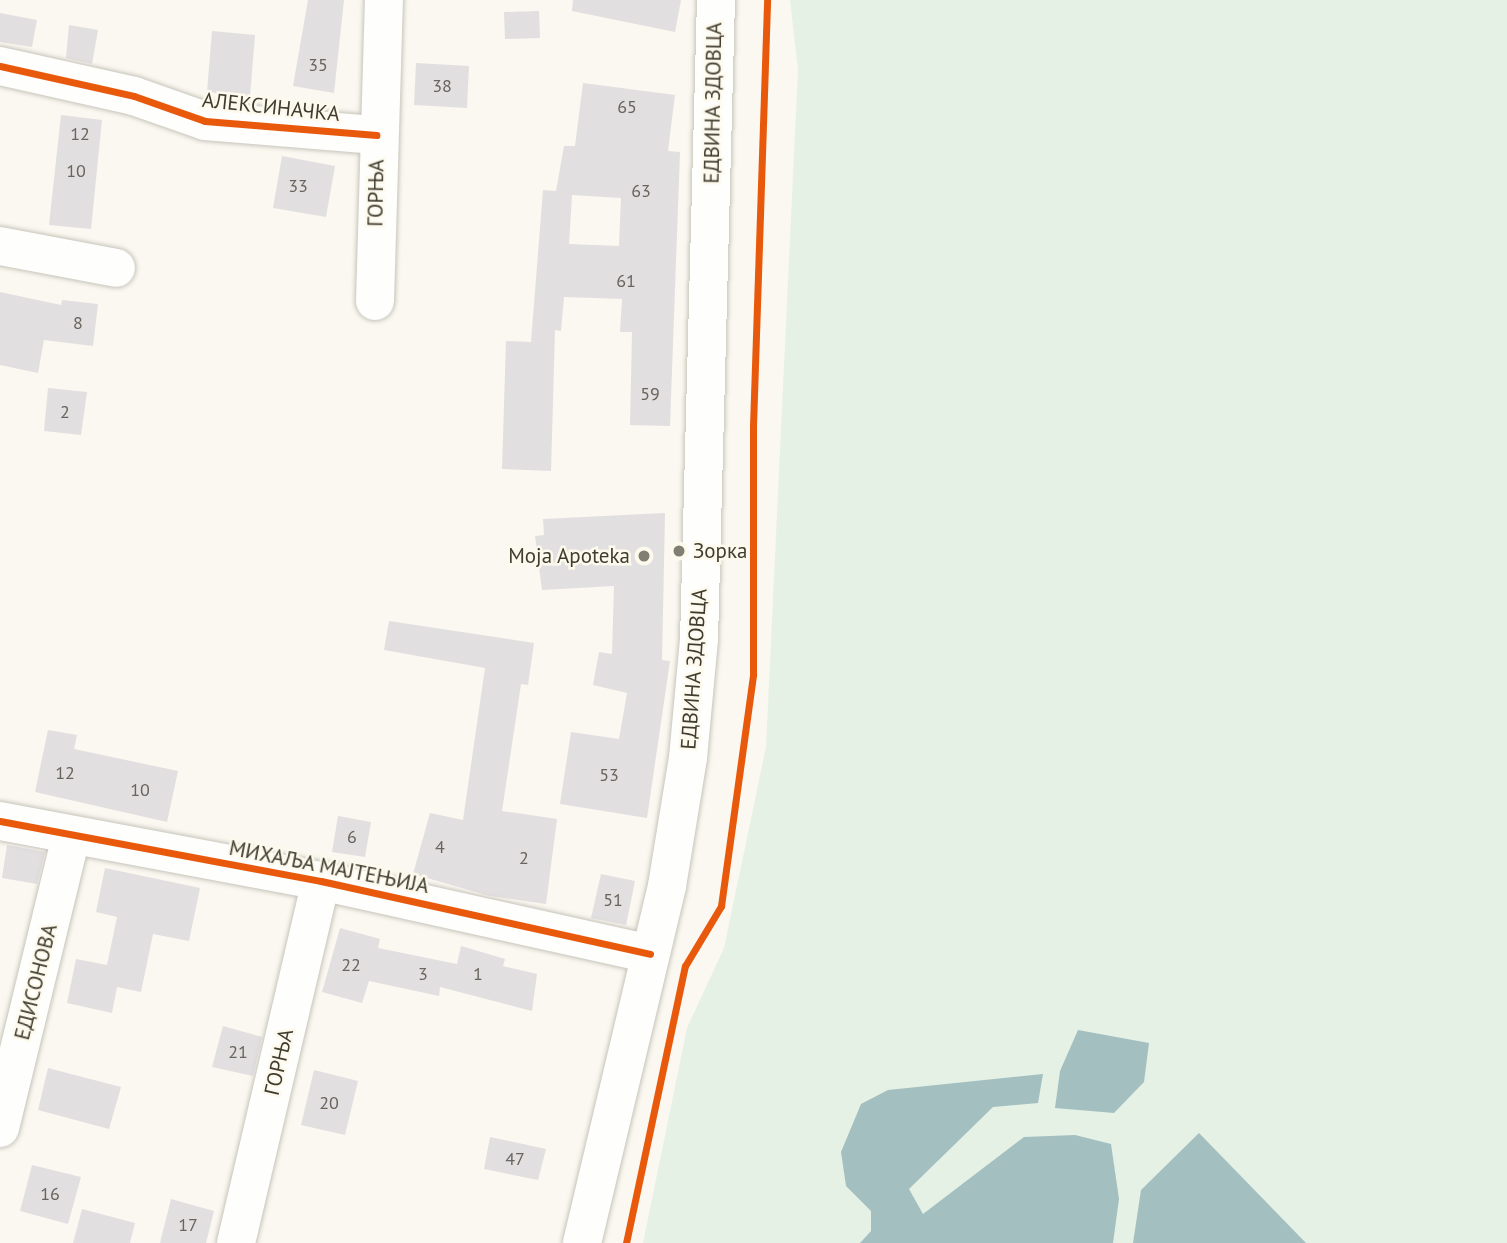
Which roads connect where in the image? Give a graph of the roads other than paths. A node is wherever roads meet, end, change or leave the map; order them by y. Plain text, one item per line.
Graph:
1 (384, 0) edge
2 (716, 0) edge
3 (0, 66) edge
4 (376, 135) junction
5 (0, 246) edge
6 (117, 268) dead end
7 (374, 301) dead end
8 (0, 821) edge
9 (71, 836) junction
10 (321, 881) junction
11 (650, 954) junction
12 (0, 1128) edge
13 (236, 1243) edge
14 (582, 1243) edge

1 - 4 street, ГОРЊА
2 - 11 street, ЕДВИНА ЗДОВЦА
3 - 4 street, АЛЕКСИНАЧКА
4 - 7 street, ГОРЊА
5 - 6 street
8 - 9 street, МИХАЉА МАЈТЕЊИЈА
9 - 10 street, МИХАЉА МАЈТЕЊИЈА
9 - 12 street, ЕДИСОНОВА
10 - 11 street, МИХАЉА МАЈТЕЊИЈА
10 - 13 street, ГОРЊА
11 - 14 street, ЕДВИНА ЗДОВЦА

